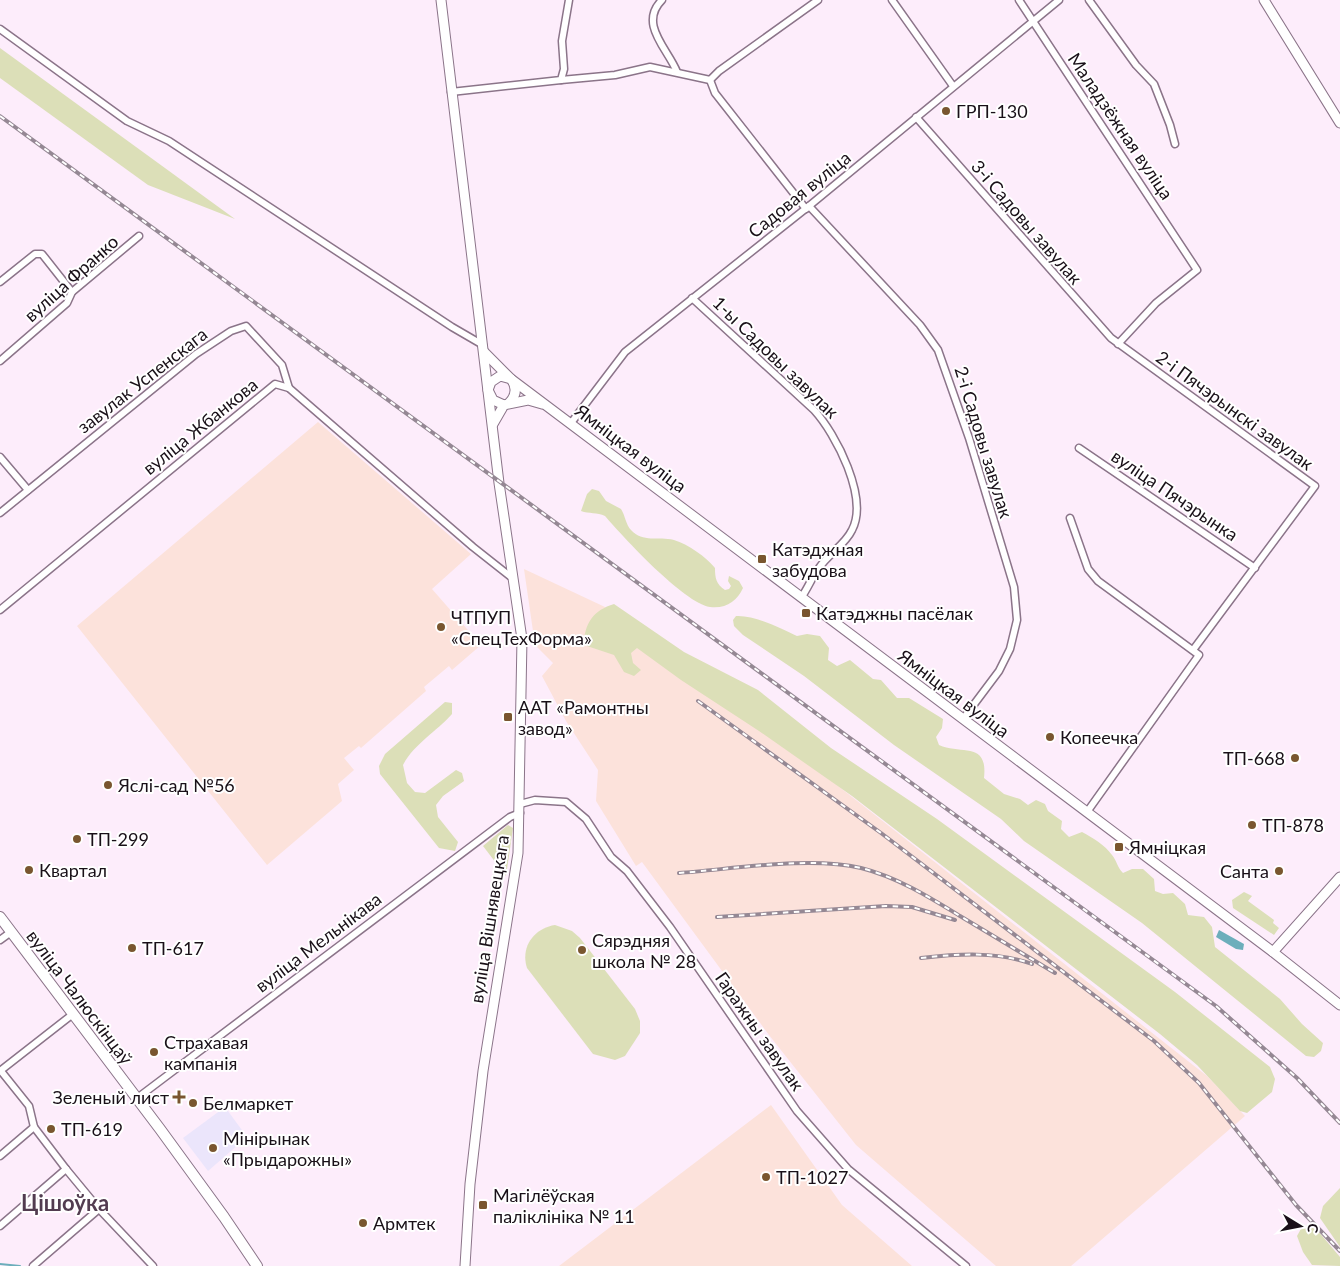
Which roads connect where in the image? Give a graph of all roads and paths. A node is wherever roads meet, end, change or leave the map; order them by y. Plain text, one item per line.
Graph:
1 (441, 0) edge
2 (569, 0) edge
3 (662, 0) edge
4 (818, 0) edge
5 (892, 0) edge
6 (1019, 0) edge
7 (1059, 0) edge
8 (1089, 0) edge
9 (1264, 0) edge
10 (1034, 22) junction
11 (0, 29) edge
12 (677, 72) junction
13 (561, 80) junction
14 (710, 80) junction
15 (953, 86) junction
16 (451, 92) junction
17 (916, 117) junction
18 (1340, 123) edge
19 (1175, 144) dead end
20 (808, 207) junction
21 (138, 236) dead end
22 (0, 282) edge
23 (72, 292) junction
24 (692, 298) junction
25 (1118, 344) junction
26 (483, 348) junction
27 (1137, 358) joint
28 (0, 361) edge
29 (511, 379) junction
30 (289, 388) junction
31 (488, 390) junction
32 (506, 404) junction
33 (549, 406) junction
34 (571, 423) junction
35 (493, 424) junction
36 (1079, 448) dead end
37 (0, 457) edge
38 (28, 490) junction
39 (0, 513) edge
40 (1070, 518) dead end
41 (1255, 568) junction
42 (512, 577) junction
43 (801, 598) junction
44 (0, 610) edge
45 (1192, 650) junction
46 (963, 719) junction
47 (520, 808) junction
48 (1087, 812) junction
49 (1340, 878) edge
50 (0, 917) edge
51 (10, 932) junction
52 (0, 940) edge
53 (1273, 952) junction
54 (1340, 1005) edge
55 (74, 1014) junction
56 (0, 1071) edge
57 (136, 1099) junction
58 (34, 1127) junction
59 (0, 1156) edge
60 (66, 1169) junction
61 (99, 1209) junction
62 (0, 1226) edge
63 (33, 1266) edge
64 (153, 1266) edge
65 (257, 1266) edge
66 (465, 1266) edge
67 (966, 1266) edge

1 - 16 main road, вуліца Вішнявецкага
2 - 13 street
3 - 12 street
4 - 14 street
5 - 15 street
6 - 10 street, Маладзёжная вуліца
7 - 10 street, Садовая вуліца
8 - 19 street
9 - 18 main road
10 - 15 street, Садовая вуліца
10 - 25 street, Маладзёжная вуліца
11 - 26 street
12 - 13 street
12 - 14 street
13 - 16 street
14 - 20 street, 2-і Садовы завулак
15 - 17 street, Садовая вуліца
16 - 26 main road, вуліца Вішнявецкага
17 - 20 street, Садовая вуліца
17 - 25 street, 3-і Садовы завулак
20 - 24 street, Садовая вуліца
20 - 46 street, 2-і Садовы завулак
21 - 23 street, вуліца Франко
22 - 23 street
23 - 28 street, вуліца Франко
24 - 34 street, Садовая вуліца
24 - 43 street, 1-ы Садовы завулак
25 - 27 street, 3-і Садовы завулак
26 - 29 main road, Ямніцкая вуліца
26 - 31 main road, вуліца Вішнявецкага
27 - 41 street, 2-і Пячэрынскі завулак
29 - 31 main road
29 - 32 main road
29 - 33 main road, Ямніцкая вуліца
30 - 38 street, завулак Успенскага
30 - 42 street
30 - 44 street, вуліца Жбанкова
31 - 32 main road
31 - 35 main road, вуліца Вішнявецкага
32 - 33 main road
32 - 35 main road
33 - 34 main road, Ямніцкая вуліца
34 - 43 main road, Ямніцкая вуліца
35 - 42 main road, вуліца Вішнявецкага
36 - 41 street, вуліца Пячэрынка
37 - 38 street
38 - 39 street, завулак Успенскага
40 - 45 street
41 - 45 street
42 - 47 main road, вуліца Вішнявецкага
43 - 46 main road, Ямніцкая вуліца
45 - 48 street
46 - 48 main road, Ямніцкая вуліца
47 - 57 street, вуліца Мельнікава
47 - 66 main road, вуліца Вішнявецкага
47 - 67 street, Гаражны завулак
48 - 53 main road, Ямніцкая вуліца
49 - 53 main road
50 - 51 main road, вуліца Чалюскінцаў
51 - 52 street
51 - 55 main road, вуліца Чалюскінцаў
53 - 54 main road, Ямніцкая вуліца
55 - 56 street
55 - 57 main road, вуліца Чалюскінцаў
56 - 58 street
57 - 65 main road, вуліца Чалюскінцаў
58 - 59 street
58 - 60 street
60 - 61 street
60 - 62 street
61 - 63 street
61 - 64 street

